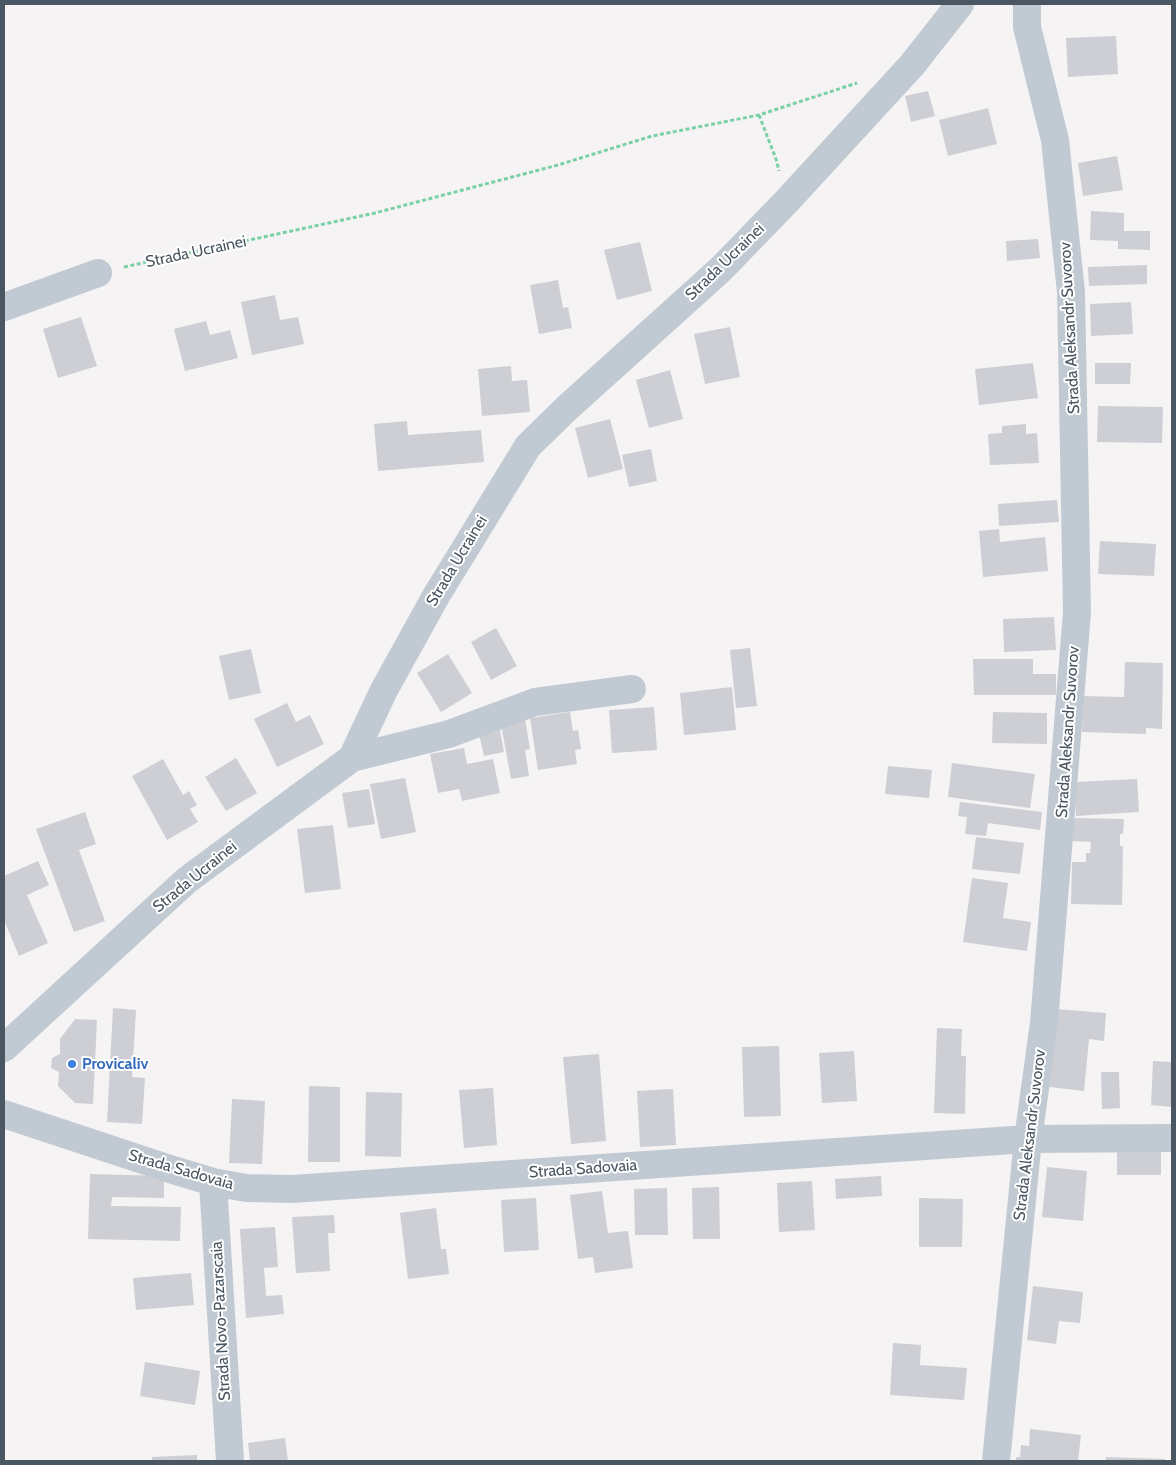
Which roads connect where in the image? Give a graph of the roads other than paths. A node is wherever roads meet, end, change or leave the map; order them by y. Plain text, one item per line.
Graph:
1 (960, 4) edge
2 (1027, 4) edge
3 (98, 273) road end
4 (4, 307) edge
5 (632, 689) dead end
6 (352, 758) junction
7 (4, 1048) edge
8 (4, 1114) edge
9 (1172, 1138) edge
10 (1028, 1139) junction
11 (213, 1182) junction
12 (230, 1461) edge
13 (996, 1461) edge

1 - 6 street, Strada Ucrainei
2 - 10 street, Strada Aleksandr Suvorov
3 - 4 street
5 - 6 street
6 - 7 street, Strada Ucrainei
8 - 11 street, Strada Sadovaia
9 - 10 street, Strada Sadovaia
10 - 11 street, Strada Sadovaia
10 - 13 street, Strada Aleksandr Suvorov
11 - 12 street, Strada Novo-Pazarscaia

